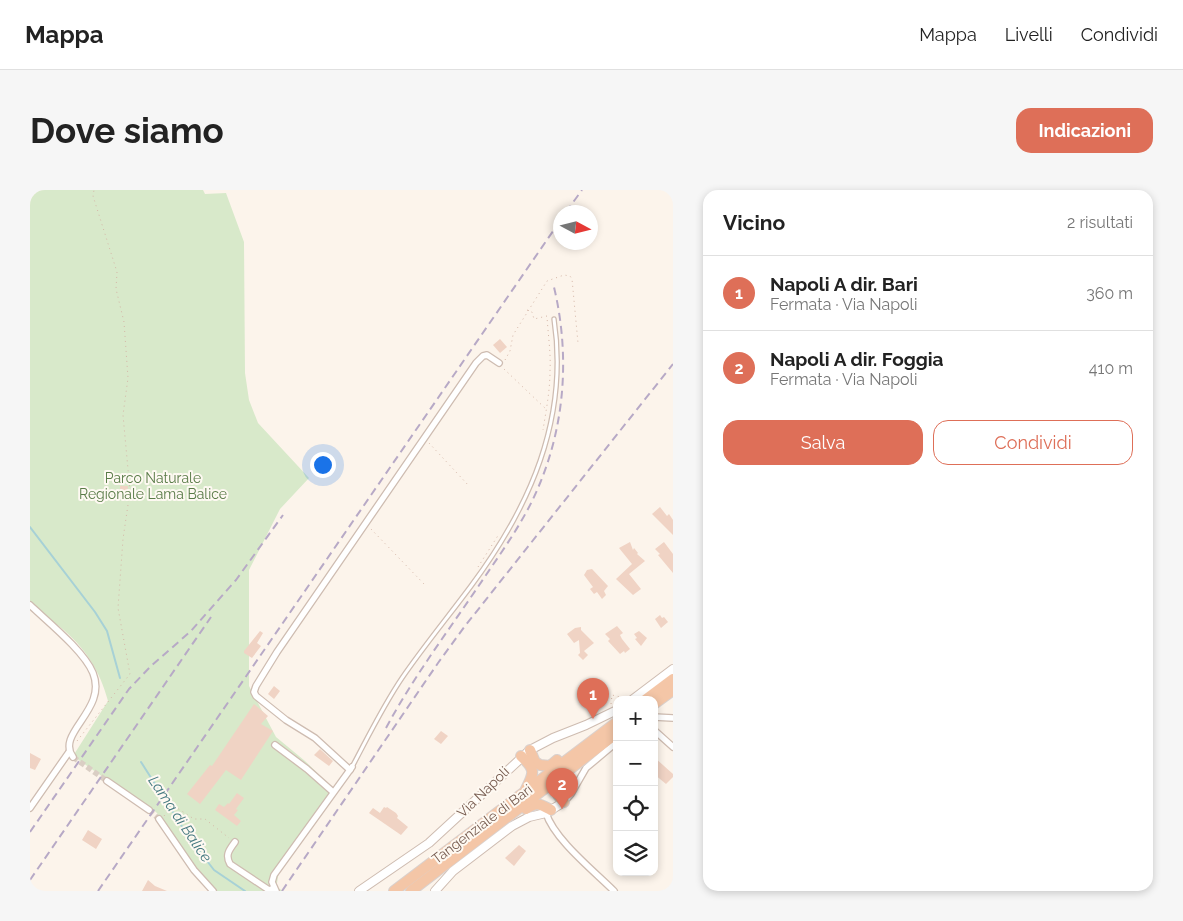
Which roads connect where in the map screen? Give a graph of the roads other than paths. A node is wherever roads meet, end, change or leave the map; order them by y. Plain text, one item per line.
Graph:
1 (554, 318) dead end
2 (499, 363) road end
3 (30, 605) edge
4 (673, 669) edge
5 (673, 678) edge
6 (673, 690) edge
7 (637, 696) edge
8 (650, 696) edge
9 (658, 701) edge
10 (613, 709) edge
11 (658, 717) edge
12 (673, 718) edge
13 (613, 725) edge
14 (658, 734) edge
15 (613, 736) edge
16 (275, 745) dead end
17 (613, 745) edge
18 (585, 746) junction
19 (673, 747) edge
20 (69, 752) junction
21 (526, 753) junction
22 (73, 757) tunnel mouth
23 (351, 768) junction
24 (558, 778) junction
25 (107, 781) tunnel mouth
26 (333, 792) junction
27 (524, 792) junction
28 (564, 802) junction
29 (30, 808) edge
30 (148, 810) tunnel mouth
31 (548, 812) junction
32 (160, 820) tunnel mouth
33 (502, 821) junction
34 (235, 842) road end
35 (275, 890) edge
36 (213, 891) edge
37 (359, 891) edge
38 (394, 891) edge
39 (410, 891) edge
40 (435, 891) edge
41 (614, 891) edge

1 - 23 lane
2 - 23 street
3 - 20 street
4 - 7 street
5 - 8 highway
6 - 9 highway
10 - 21 street, Via Napoli
11 - 12 street
13 - 18 highway, Tangenziale di Bari
14 - 19 street
15 - 24 highway, Tangenziale di Bari
16 - 26 street
17 - 28 street
18 - 21 highway
18 - 27 highway, Tangenziale di Bari
20 - 22 street
20 - 29 street
21 - 27 highway
21 - 37 street, Via Napoli
23 - 26 street
24 - 28 highway
24 - 33 highway, Tangenziale di Bari
25 - 30 street
26 - 35 street
27 - 38 highway, Tangenziale di Bari
28 - 31 street
31 - 33 highway
31 - 40 street
31 - 41 street
32 - 36 street
33 - 39 highway, Tangenziale di Bari
34 - 35 street

